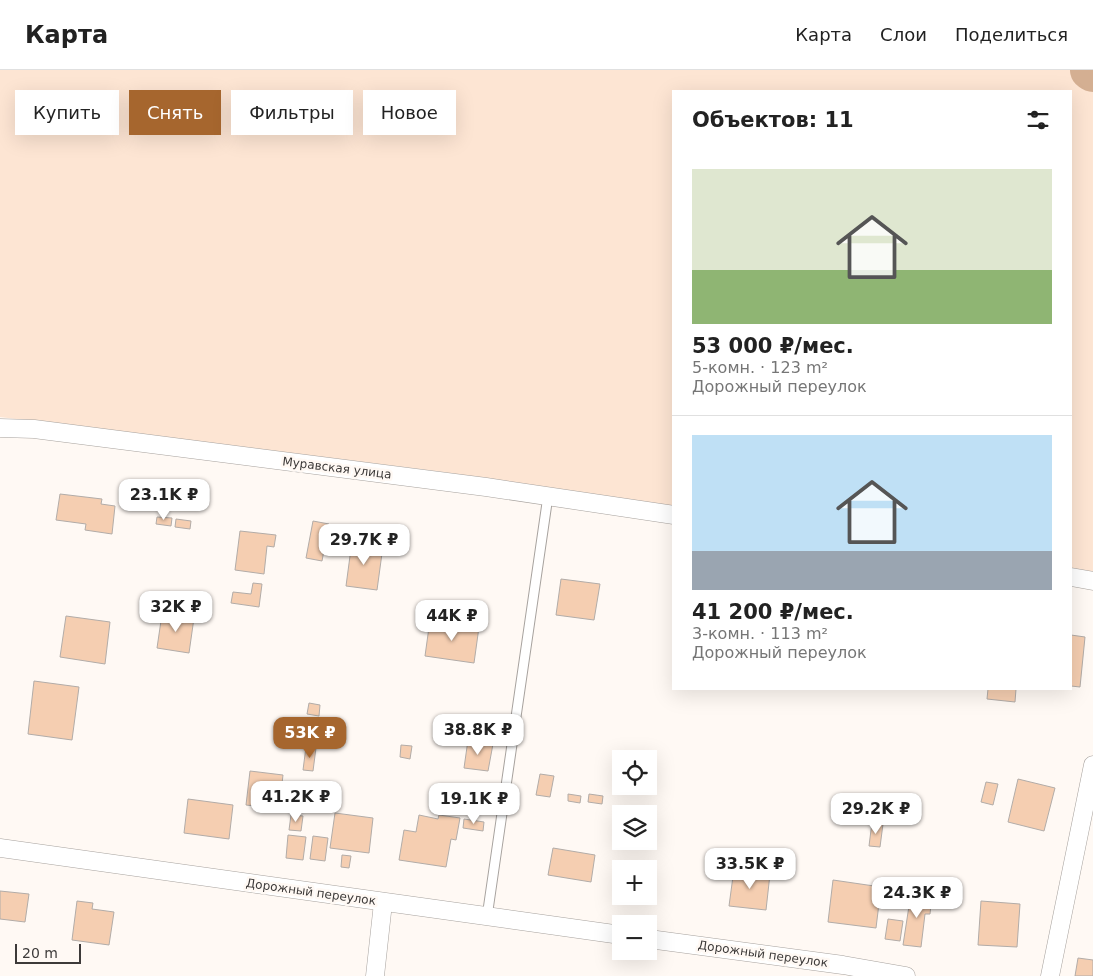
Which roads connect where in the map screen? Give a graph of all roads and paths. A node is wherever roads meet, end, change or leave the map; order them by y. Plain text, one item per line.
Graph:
1 (0, 428) edge
2 (548, 496) junction
3 (672, 515) edge
4 (1072, 578) edge
5 (1093, 581) edge
6 (1093, 765) edge
7 (0, 848) edge
8 (383, 902) junction
9 (487, 917) junction
10 (612, 934) edge
11 (657, 939) edge
12 (837, 970) edge
13 (375, 976) edge
14 (906, 976) edge
15 (1050, 976) edge

1 - 2 street, Муравская улица
2 - 3 street, Муравская улица
2 - 9 lane
4 - 5 street
6 - 15 street
7 - 8 street, Дорожный переулок
8 - 9 street, Дорожный переулок
8 - 13 street
9 - 10 street, Дорожный переулок
11 - 12 street, Дорожный переулок
12 - 14 street, Дорожный переулок

